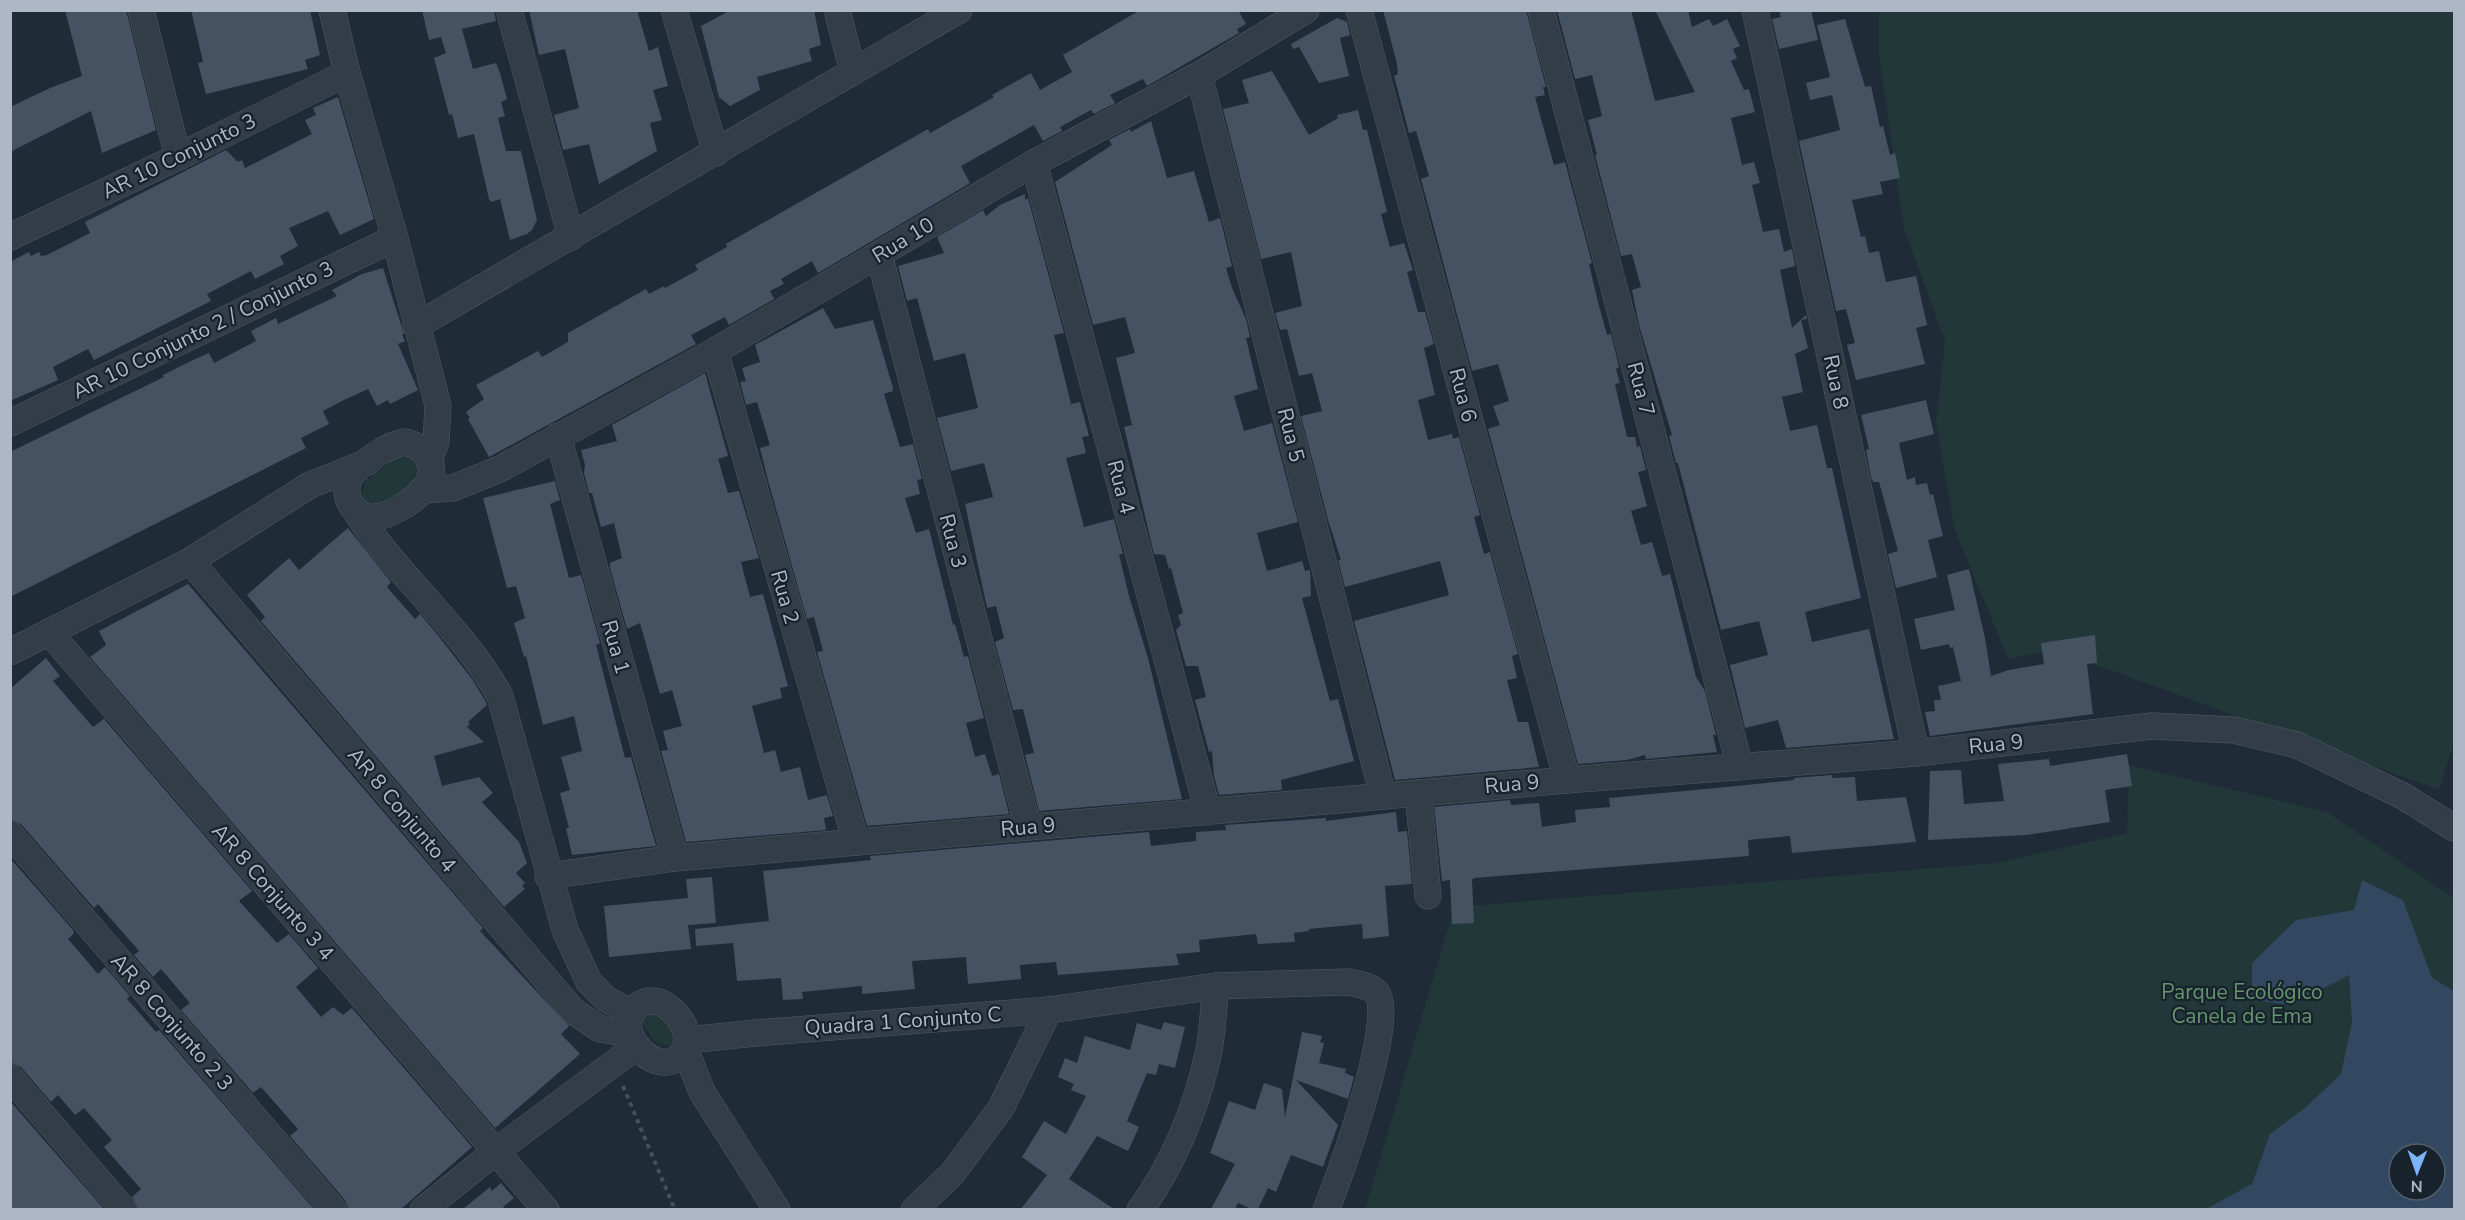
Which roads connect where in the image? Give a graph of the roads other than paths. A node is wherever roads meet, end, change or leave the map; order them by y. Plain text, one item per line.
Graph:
1 (141, 10) edge
2 (332, 10) edge
3 (509, 10) edge
4 (674, 10) edge
5 (837, 10) edge
6 (959, 10) edge
7 (1306, 10) edge
8 (1359, 10) edge
9 (1541, 10) edge
10 (1755, 10) edge
11 (853, 72) junction
12 (347, 73) junction
13 (1198, 75) junction
14 (716, 153) junction
15 (178, 157) junction
16 (1034, 163) junction
17 (10, 237) edge
18 (571, 237) junction
19 (395, 238) junction
20 (879, 254) junction
21 (416, 326) junction
22 (715, 351) junction
23 (432, 381) junction
24 (10, 423) edge
25 (558, 436) junction
26 (395, 443) junction
27 (368, 462) junction
28 (430, 462) junction
29 (500, 469) junction
30 (422, 490) junction
31 (351, 503) junction
32 (277, 508) junction
33 (392, 513) junction
34 (190, 561) junction
35 (406, 575) junction
36 (49, 632) junction
37 (10, 652) edge
38 (1916, 753) junction
39 (1740, 767) junction
40 (1567, 780) junction
41 (1418, 793) junction
42 (1383, 796) junction
43 (1208, 812) junction
44 (2450, 818) edge
45 (1028, 827) junction
46 (10, 834) edge
47 (856, 842) junction
48 (675, 858) junction
49 (548, 876) junction
50 (1428, 896) dead end
51 (1216, 986) junction
52 (1049, 1010) junction
53 (672, 1011) junction
54 (633, 1031) junction
55 (756, 1032) junction
56 (687, 1045) junction
57 (659, 1062) junction
58 (10, 1077) edge
59 (702, 1092) junction
60 (496, 1151) junction
61 (124, 1209) edge
62 (334, 1209) edge
63 (423, 1209) edge
64 (546, 1209) edge
65 (777, 1209) edge
66 (914, 1209) edge
67 (1140, 1209) edge
68 (1326, 1209) edge

1 - 15 street
2 - 12 street
3 - 18 street
4 - 14 street
5 - 11 street
6 - 11 street
7 - 13 street, Rua 10
8 - 40 street, Rua 6
9 - 39 street, Rua 7
10 - 38 street, Rua 8
11 - 14 street
12 - 15 street, AR 10 Conjunto 3
12 - 19 street
13 - 16 street, Rua 10
13 - 42 street, Rua 5
14 - 18 street
15 - 17 street, AR 10 Conjunto 3
16 - 20 street, Rua 10
16 - 43 street, Rua 4
18 - 21 street
19 - 21 street
19 - 24 street, AR 10 Conjunto 2 / Conjunto 3
20 - 22 street, Rua 10
20 - 45 street, Rua 3
21 - 23 street
22 - 25 street, Rua 10
22 - 47 street, Rua 2
23 - 26 street
23 - 28 street
25 - 29 street, Rua 10
25 - 48 street, Rua 1
26 - 27 street
26 - 28 street
27 - 31 street
27 - 32 street
28 - 29 street, Rua 10
28 - 30 street
29 - 30 street, Rua 10
30 - 33 street
31 - 32 street
31 - 33 street
31 - 35 street
32 - 34 street
33 - 35 street
34 - 36 street
34 - 54 street, AR 8 Conjunto 4
35 - 49 street
36 - 37 street
36 - 60 street, AR 8 Conjunto 3 4
38 - 39 street, Rua 9
38 - 44 street, Rua 9
39 - 40 street, Rua 9
40 - 41 street, Rua 9
41 - 42 street, Rua 9
41 - 50 street
42 - 43 street, Rua 9
43 - 45 street, Rua 9
45 - 47 street, Rua 9
46 - 62 street, AR 8 Conjunto 2 3
47 - 48 street, Rua 9
48 - 49 street, Rua 9
49 - 54 street
51 - 52 street, Quadra 1 Conjunto C
51 - 67 street
51 - 68 street, Quadra 1 Conjunto C
52 - 55 street, Quadra 1 Conjunto C
52 - 66 street
53 - 54 street
53 - 55 street
53 - 56 street
54 - 57 street
54 - 60 street
55 - 56 street
56 - 57 street
56 - 59 street
57 - 59 street
58 - 61 street
59 - 65 street
60 - 63 street
60 - 64 street, AR 8 Conjunto 3 4

